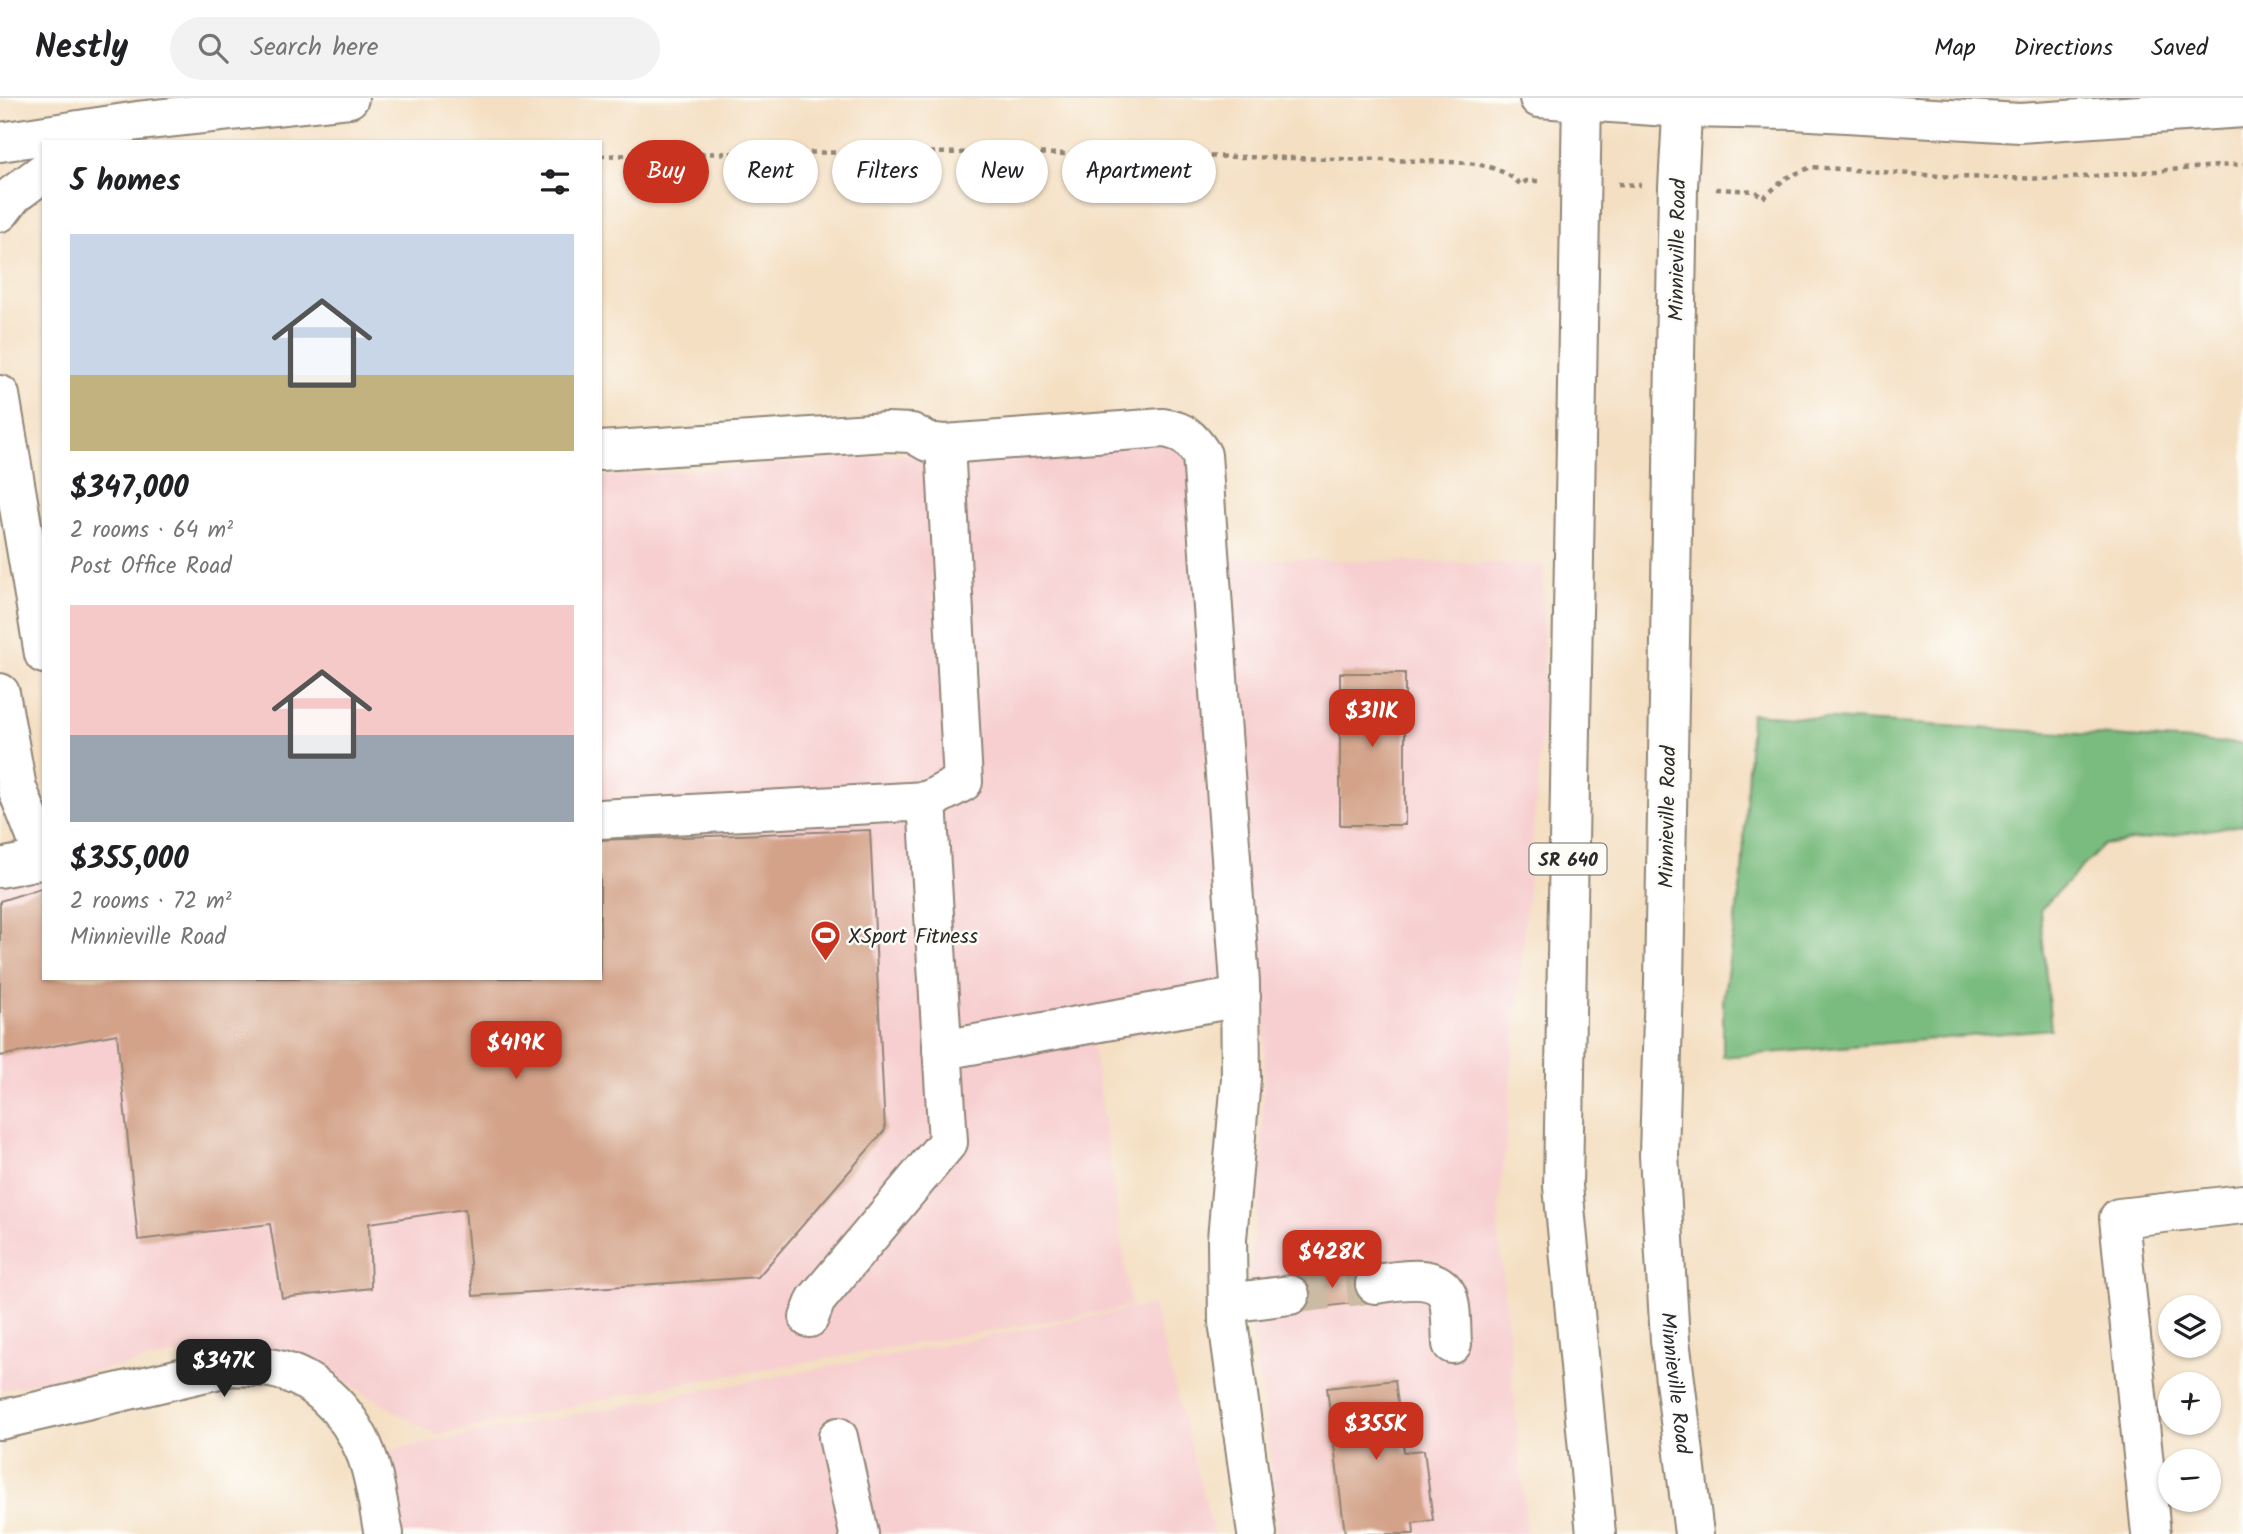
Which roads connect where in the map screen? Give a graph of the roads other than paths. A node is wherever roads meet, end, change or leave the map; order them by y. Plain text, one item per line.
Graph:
1 (349, 98) edge
2 (1539, 98) edge
3 (1582, 100) edge
4 (1683, 103) edge
5 (2243, 108) edge
6 (138, 121) junction
7 (102, 140) edge
8 (0, 142) edge
9 (42, 173) edge
10 (0, 212) edge
11 (0, 395) edge
12 (944, 444) junction
13 (602, 451) edge
14 (30, 496) edge
15 (42, 631) edge
16 (0, 693) edge
17 (927, 801) junction
18 (602, 819) edge
19 (42, 853) edge
20 (42, 858) edge
21 (0, 868) edge
22 (1241, 997) junction
23 (942, 1050) junction
24 (2243, 1205) edge
25 (1375, 1284) tunnel mouth
26 (1290, 1295) tunnel mouth
27 (1228, 1303) junction
28 (809, 1318) dead end
29 (1452, 1344) dead end
30 (0, 1419) edge
31 (838, 1437) dead end
32 (384, 1534) edge
33 (859, 1534) edge
34 (1257, 1534) edge
35 (1597, 1534) edge
36 (1694, 1534) edge
37 (2151, 1534) edge

1 - 6 main road
2 - 3 main road
3 - 4 main road
3 - 35 main road, SR 640
4 - 5 main road
4 - 36 main road, Minnieville Road
6 - 7 main road
6 - 8 main road
9 - 10 main road
11 - 14 main road
12 - 13 main road
12 - 17 main road
12 - 22 main road
14 - 15 main road
16 - 19 main road
17 - 18 main road
17 - 23 main road
20 - 21 main road
22 - 23 main road
22 - 27 main road
23 - 28 main road
24 - 37 main road
25 - 29 main road
26 - 27 main road
27 - 34 main road
30 - 32 main road
31 - 33 main road

